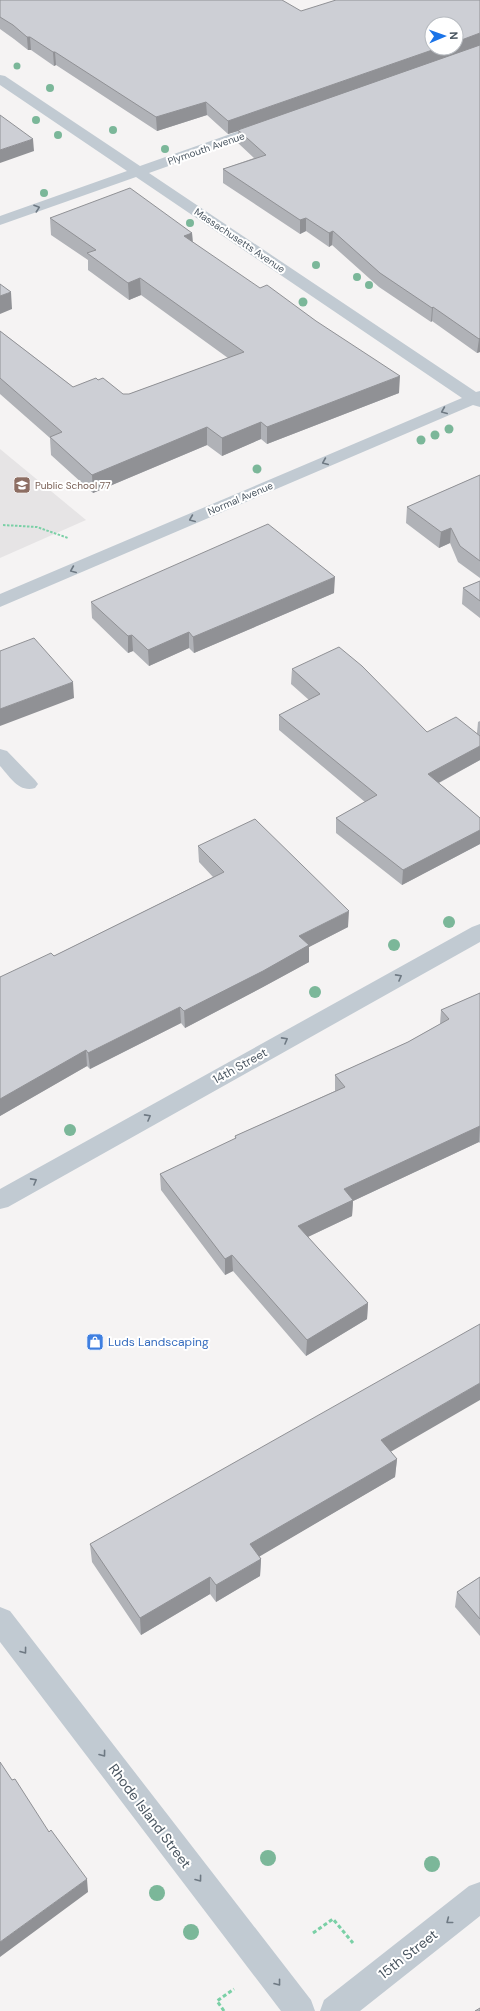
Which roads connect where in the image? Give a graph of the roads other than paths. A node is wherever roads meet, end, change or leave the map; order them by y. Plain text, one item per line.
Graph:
1 (0, 79) edge
2 (278, 122) edge
3 (138, 172) junction
4 (0, 220) edge
5 (478, 399) edge
6 (0, 601) edge
7 (0, 755) edge
8 (28, 784) dead end
9 (480, 932) edge
10 (0, 1200) edge
11 (0, 1620) edge
12 (480, 1897) edge
13 (300, 2011) edge
14 (335, 2011) edge

1 - 3 street, Massachusetts Avenue
2 - 3 street, Plymouth Avenue
4 -> 3 street, Plymouth Avenue
3 - 5 street, Massachusetts Avenue
5 -> 6 street, Normal Avenue
7 - 8 lane
10 -> 9 street, 14th Street
11 -> 13 street, Rhode Island Street
12 -> 14 street, 15th Street

